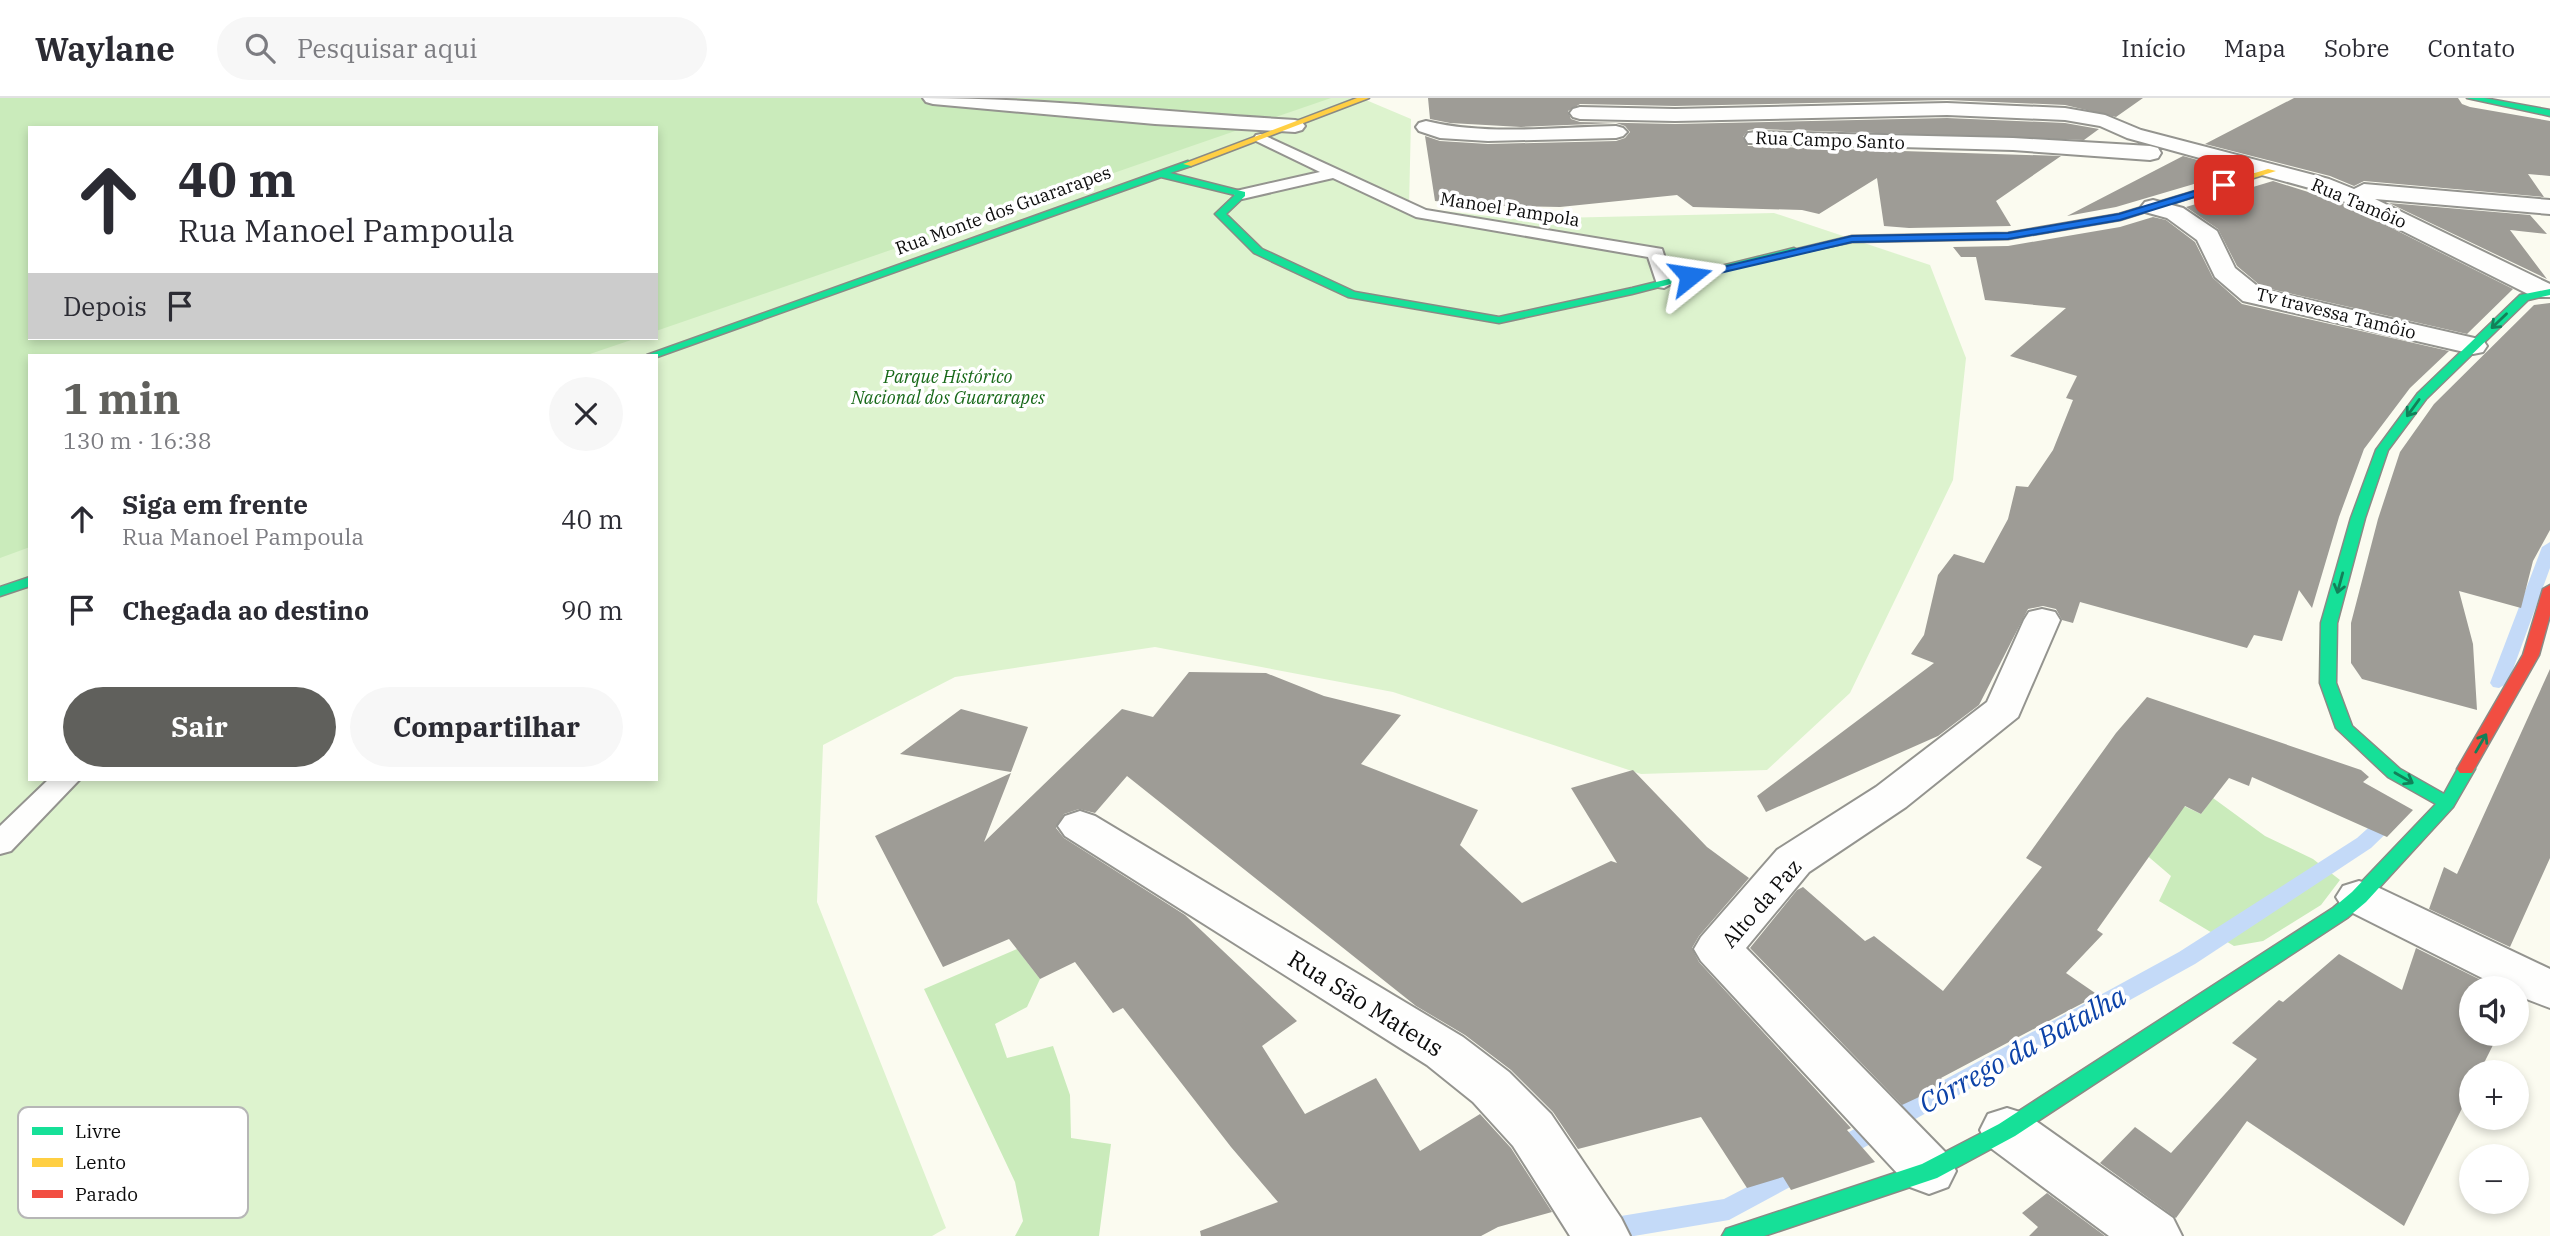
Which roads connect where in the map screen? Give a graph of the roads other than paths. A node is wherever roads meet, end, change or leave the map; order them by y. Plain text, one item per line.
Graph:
1 (933, 98) edge
2 (1365, 98) edge
3 (2471, 98) edge
4 (1580, 113) dead end
5 (2550, 113) edge
6 (1295, 126) junction
7 (1426, 127) dead end
8 (1704, 135) dead end
9 (1740, 137) dead end
10 (1261, 138) junction
11 (2235, 161) junction
12 (2271, 171) junction
13 (1334, 173) junction
14 (1161, 174) junction
15 (2321, 184) junction
16 (1242, 194) junction
17 (2152, 207) junction
18 (2550, 207) edge
19 (1664, 283) junction
20 (2547, 291) edge
21 (2467, 353) junction
22 (656, 354) edge
23 (28, 582) edge
24 (2550, 589) edge
25 (0, 592) edge
26 (2042, 620) dead end
27 (64, 781) edge
28 (2447, 803) junction
29 (1080, 826) dead end
30 (0, 844) edge
31 (2359, 897) junction
32 (2550, 990) edge
33 (2007, 1130) junction
34 (1929, 1171) junction
35 (1601, 1236) edge
36 (1734, 1236) edge
37 (2153, 1236) edge

1 - 6 street
2 - 6 street, Rua Monte dos Guararapes
3 - 5 street
4 - 11 street, Rua Tamôio
6 - 10 street, Rua Monte dos Guararapes
7 - 8 street
9 - 11 street, Rua Campo Santo
10 - 13 lane, Manoel Pampola
10 - 14 street, Rua Monte dos Guararapes
11 - 12 street, Rua Tamôio
12 - 15 street, Rua Tamôio
12 - 17 street
13 - 16 lane
13 - 19 lane, Manoel Pampola
14 - 16 street
14 - 22 street, Rua Monte dos Guararapes
15 - 18 street
15 - 20 street, Rua Tamôio
16 - 19 street
17 - 19 street
17 - 21 street, Tv travessa Tamôio
20 -> 21 street
21 -> 28 street
23 - 25 street
28 -> 24 street
26 - 34 street, Alto da Paz
27 - 30 lane
28 - 31 street
29 - 35 street, Rua São Mateus
31 - 32 street
31 - 33 street
33 - 34 street
33 - 37 street
34 - 36 street

